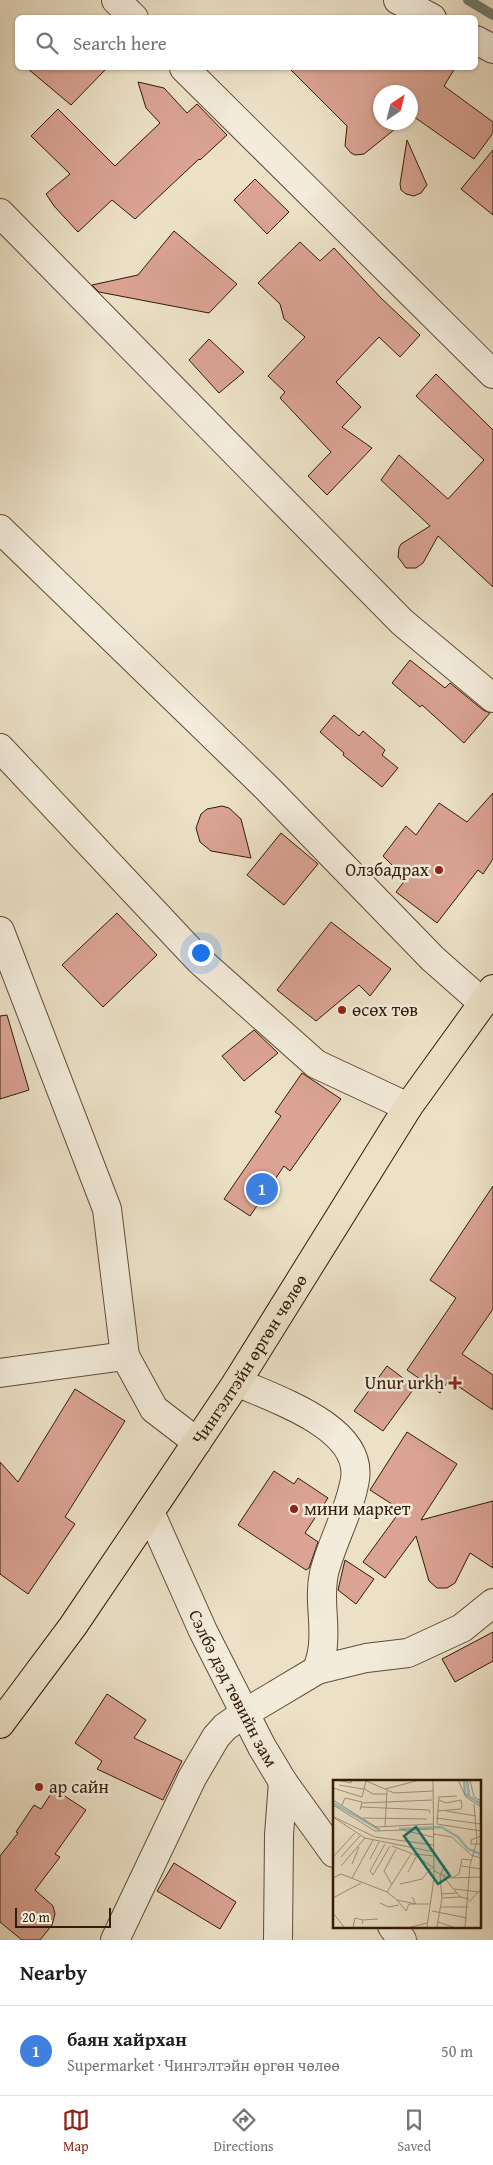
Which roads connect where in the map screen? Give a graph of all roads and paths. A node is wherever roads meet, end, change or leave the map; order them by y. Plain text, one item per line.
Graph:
1 (116, 0) edge
2 (398, 0) edge
3 (131, 15) edge
4 (426, 15) edge
5 (478, 41) edge
6 (493, 49) edge
7 (186, 70) edge
8 (0, 213) edge
9 (493, 374) edge
10 (0, 529) edge
11 (493, 698) edge
12 (0, 748) edge
13 (0, 931) edge
14 (488, 996) edge
15 (408, 1107) junction
16 (125, 1356) junction
17 (0, 1373) edge
18 (237, 1382) junction
19 (197, 1442) junction
20 (150, 1512) junction
21 (493, 1603) edge
22 (317, 1670) junction
23 (244, 1713) junction
24 (0, 1724) edge
25 (283, 1782) junction
26 (333, 1852) edge
27 (393, 1928) edge
28 (115, 1940) edge
29 (278, 1940) edge
30 (402, 1940) edge

1 - 3 street
2 - 4 street
5 - 6 street
7 - 9 street
8 - 11 street
10 - 14 street
12 - 15 street
13 - 16 street
14 - 15 main road, Чингэлтэйн өргөн чөлөө
15 - 18 main road, Чингэлтэйн өргөн чөлөө
16 - 17 street
16 - 19 street
18 - 19 main road, Чингэлтэйн өргөн чөлөө
18 - 22 street
19 - 20 main road, Чингэлтэйн өргөн чөлөө
20 - 23 street, Сэлбэ дэд төвийн зам
20 - 24 main road, Чингэлтэйн өргөн чөлөө
21 - 22 street
22 - 23 street
23 - 25 street, Сэлбэ дэд төвийн зам
23 - 28 street
25 - 26 street, Сэлбэ дэд төвийн зам
25 - 29 street
27 - 30 street

